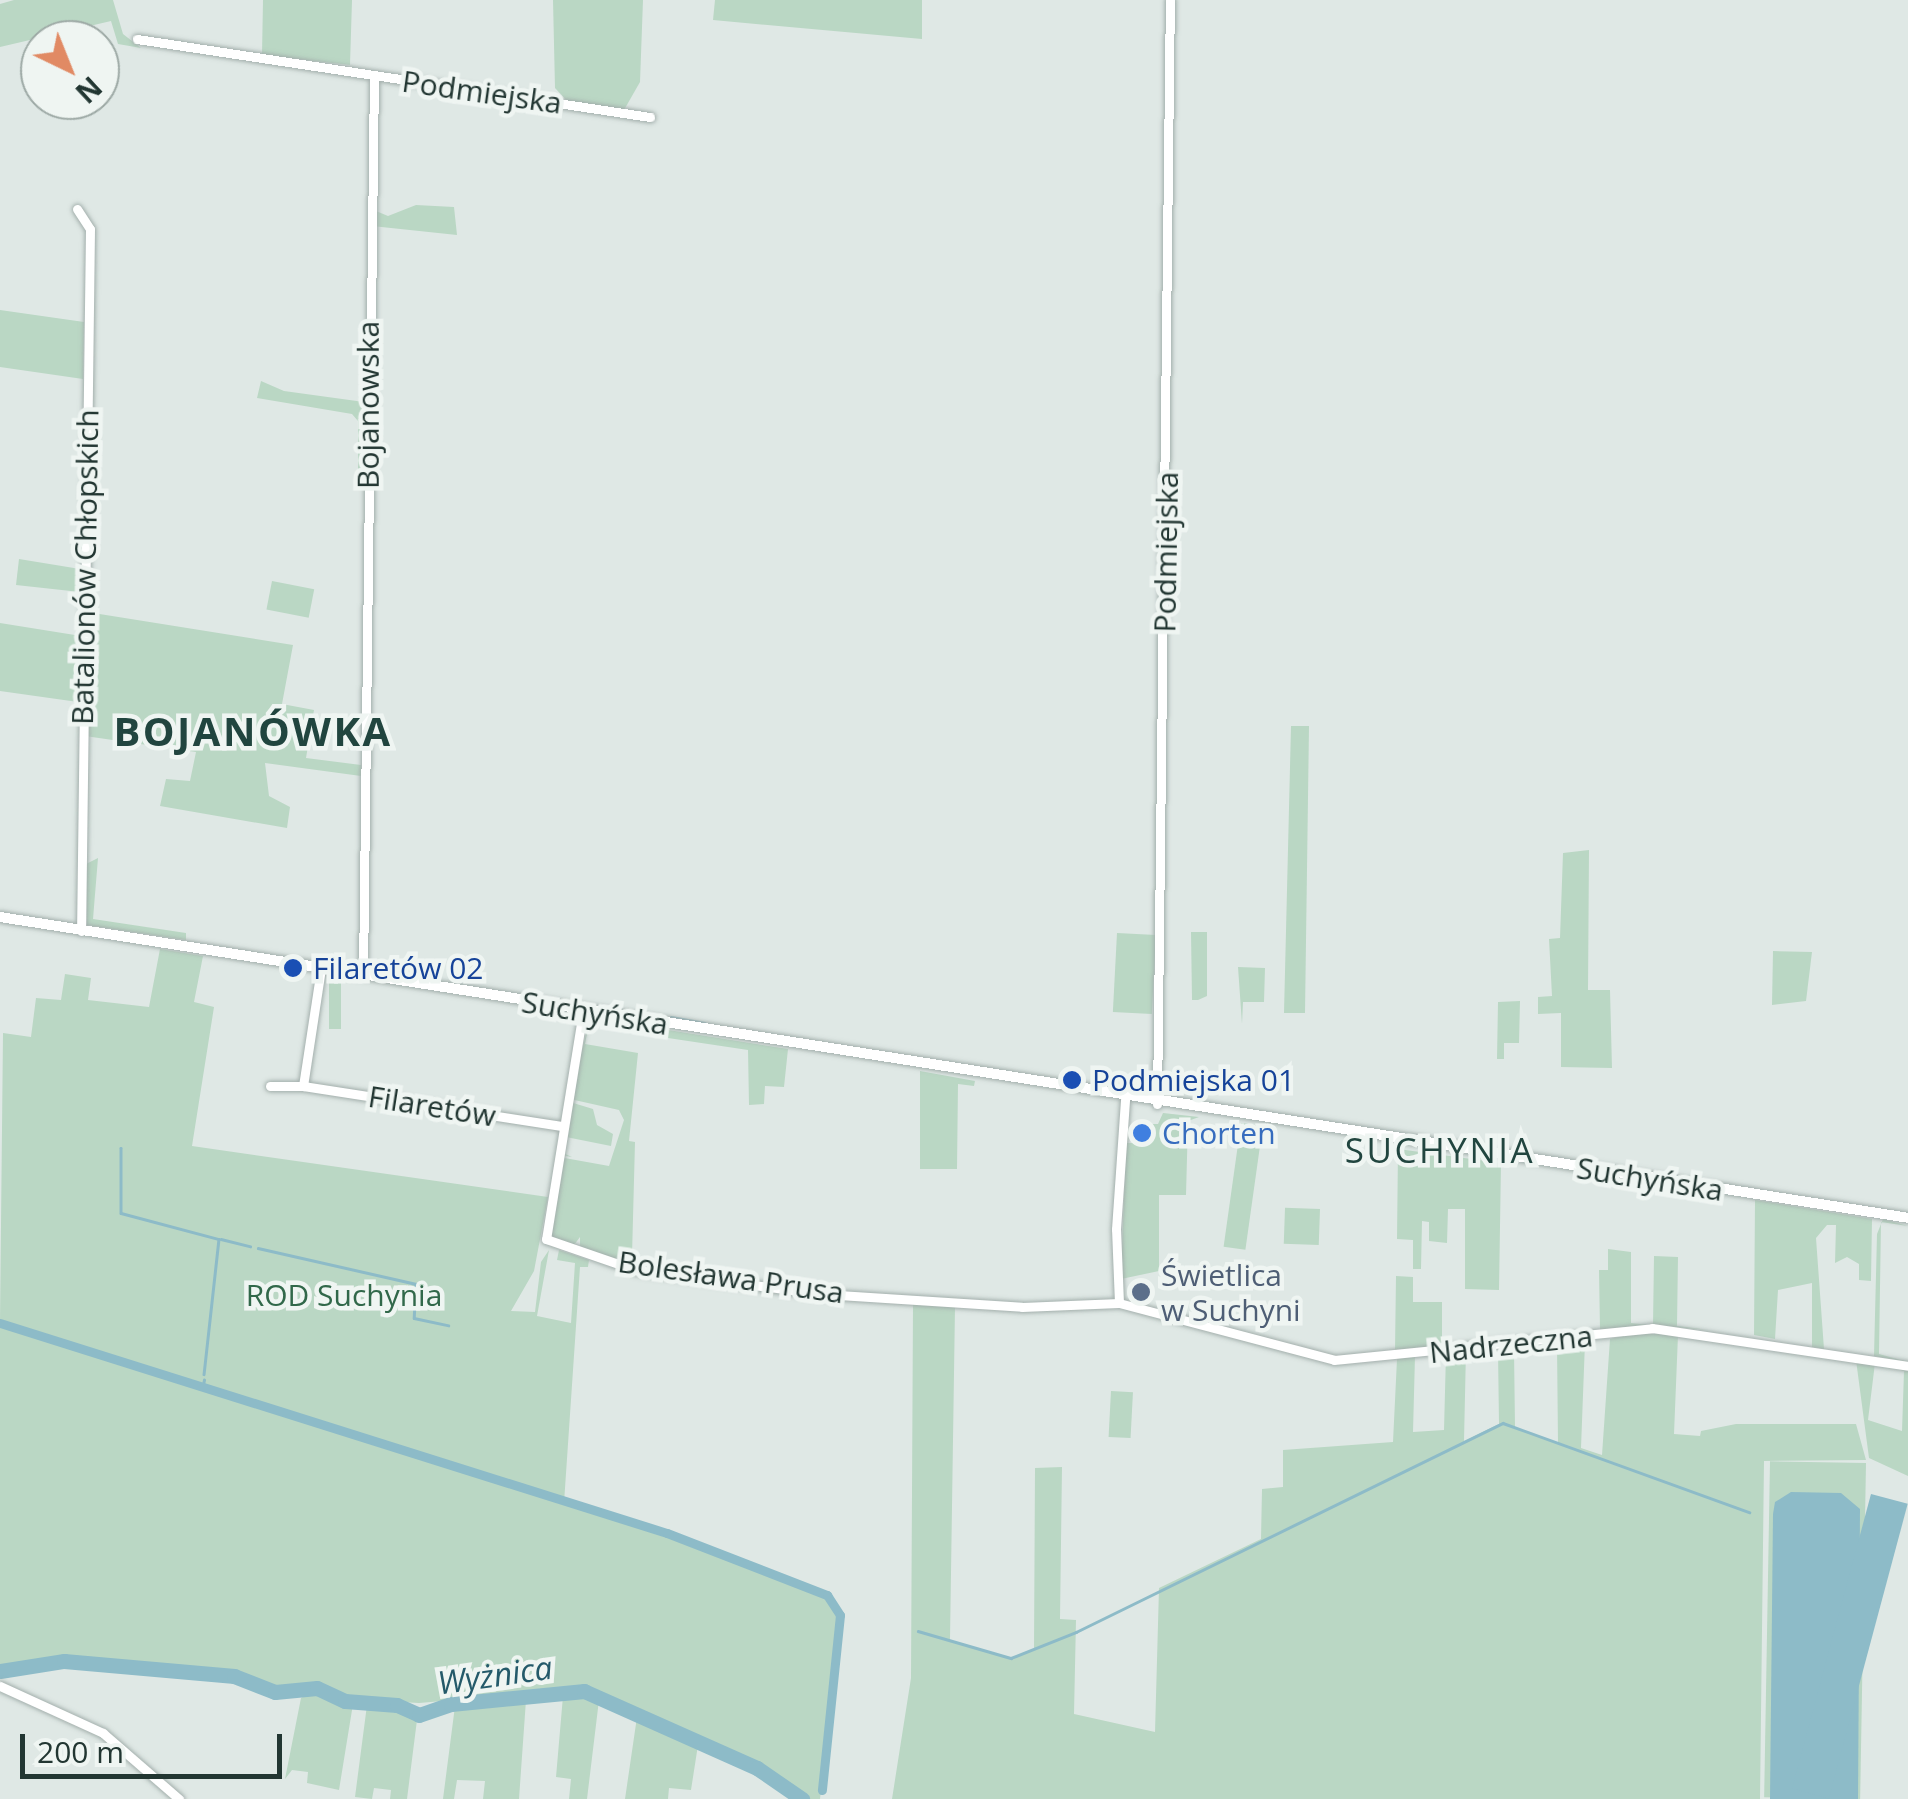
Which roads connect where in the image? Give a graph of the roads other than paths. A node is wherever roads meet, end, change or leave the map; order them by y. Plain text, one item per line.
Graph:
1 (1170, 0) edge
2 (137, 40) dead end
3 (374, 76) junction
4 (650, 117) dead end
5 (77, 209) dead end
6 (0, 918) edge
7 (81, 931) junction
8 (320, 969) junction
9 (363, 974) junction
10 (583, 1011) junction
11 (270, 1086) dead end
12 (304, 1086) junction
13 (1126, 1099) junction
14 (1158, 1104) junction
15 (560, 1126) junction
16 (1908, 1218) edge
17 (913, 1298) joint
18 (1120, 1303) junction
19 (1908, 1366) edge
20 (0, 1686) edge
21 (179, 1799) edge

1 - 14 street, Podmiejska
2 - 3 street
3 - 4 street, Podmiejska
3 - 9 street, Bojanowska
5 - 7 street, Batalionów Chłopskich
6 - 7 street, Suchyńska
7 - 8 street, Suchyńska
8 - 9 street, Suchyńska
8 - 12 street
9 - 10 street, Suchyńska
10 - 13 street, Suchyńska
10 - 15 street, Bolesława Prusa
11 - 12 street, Filaretów
12 - 15 street, Filaretów
13 - 14 street, Suchyńska
13 - 18 street
14 - 16 street, Suchyńska
15 - 17 street, Bolesława Prusa
17 - 18 street, Nadrzeczna
18 - 19 street, Nadrzeczna
20 - 21 street

